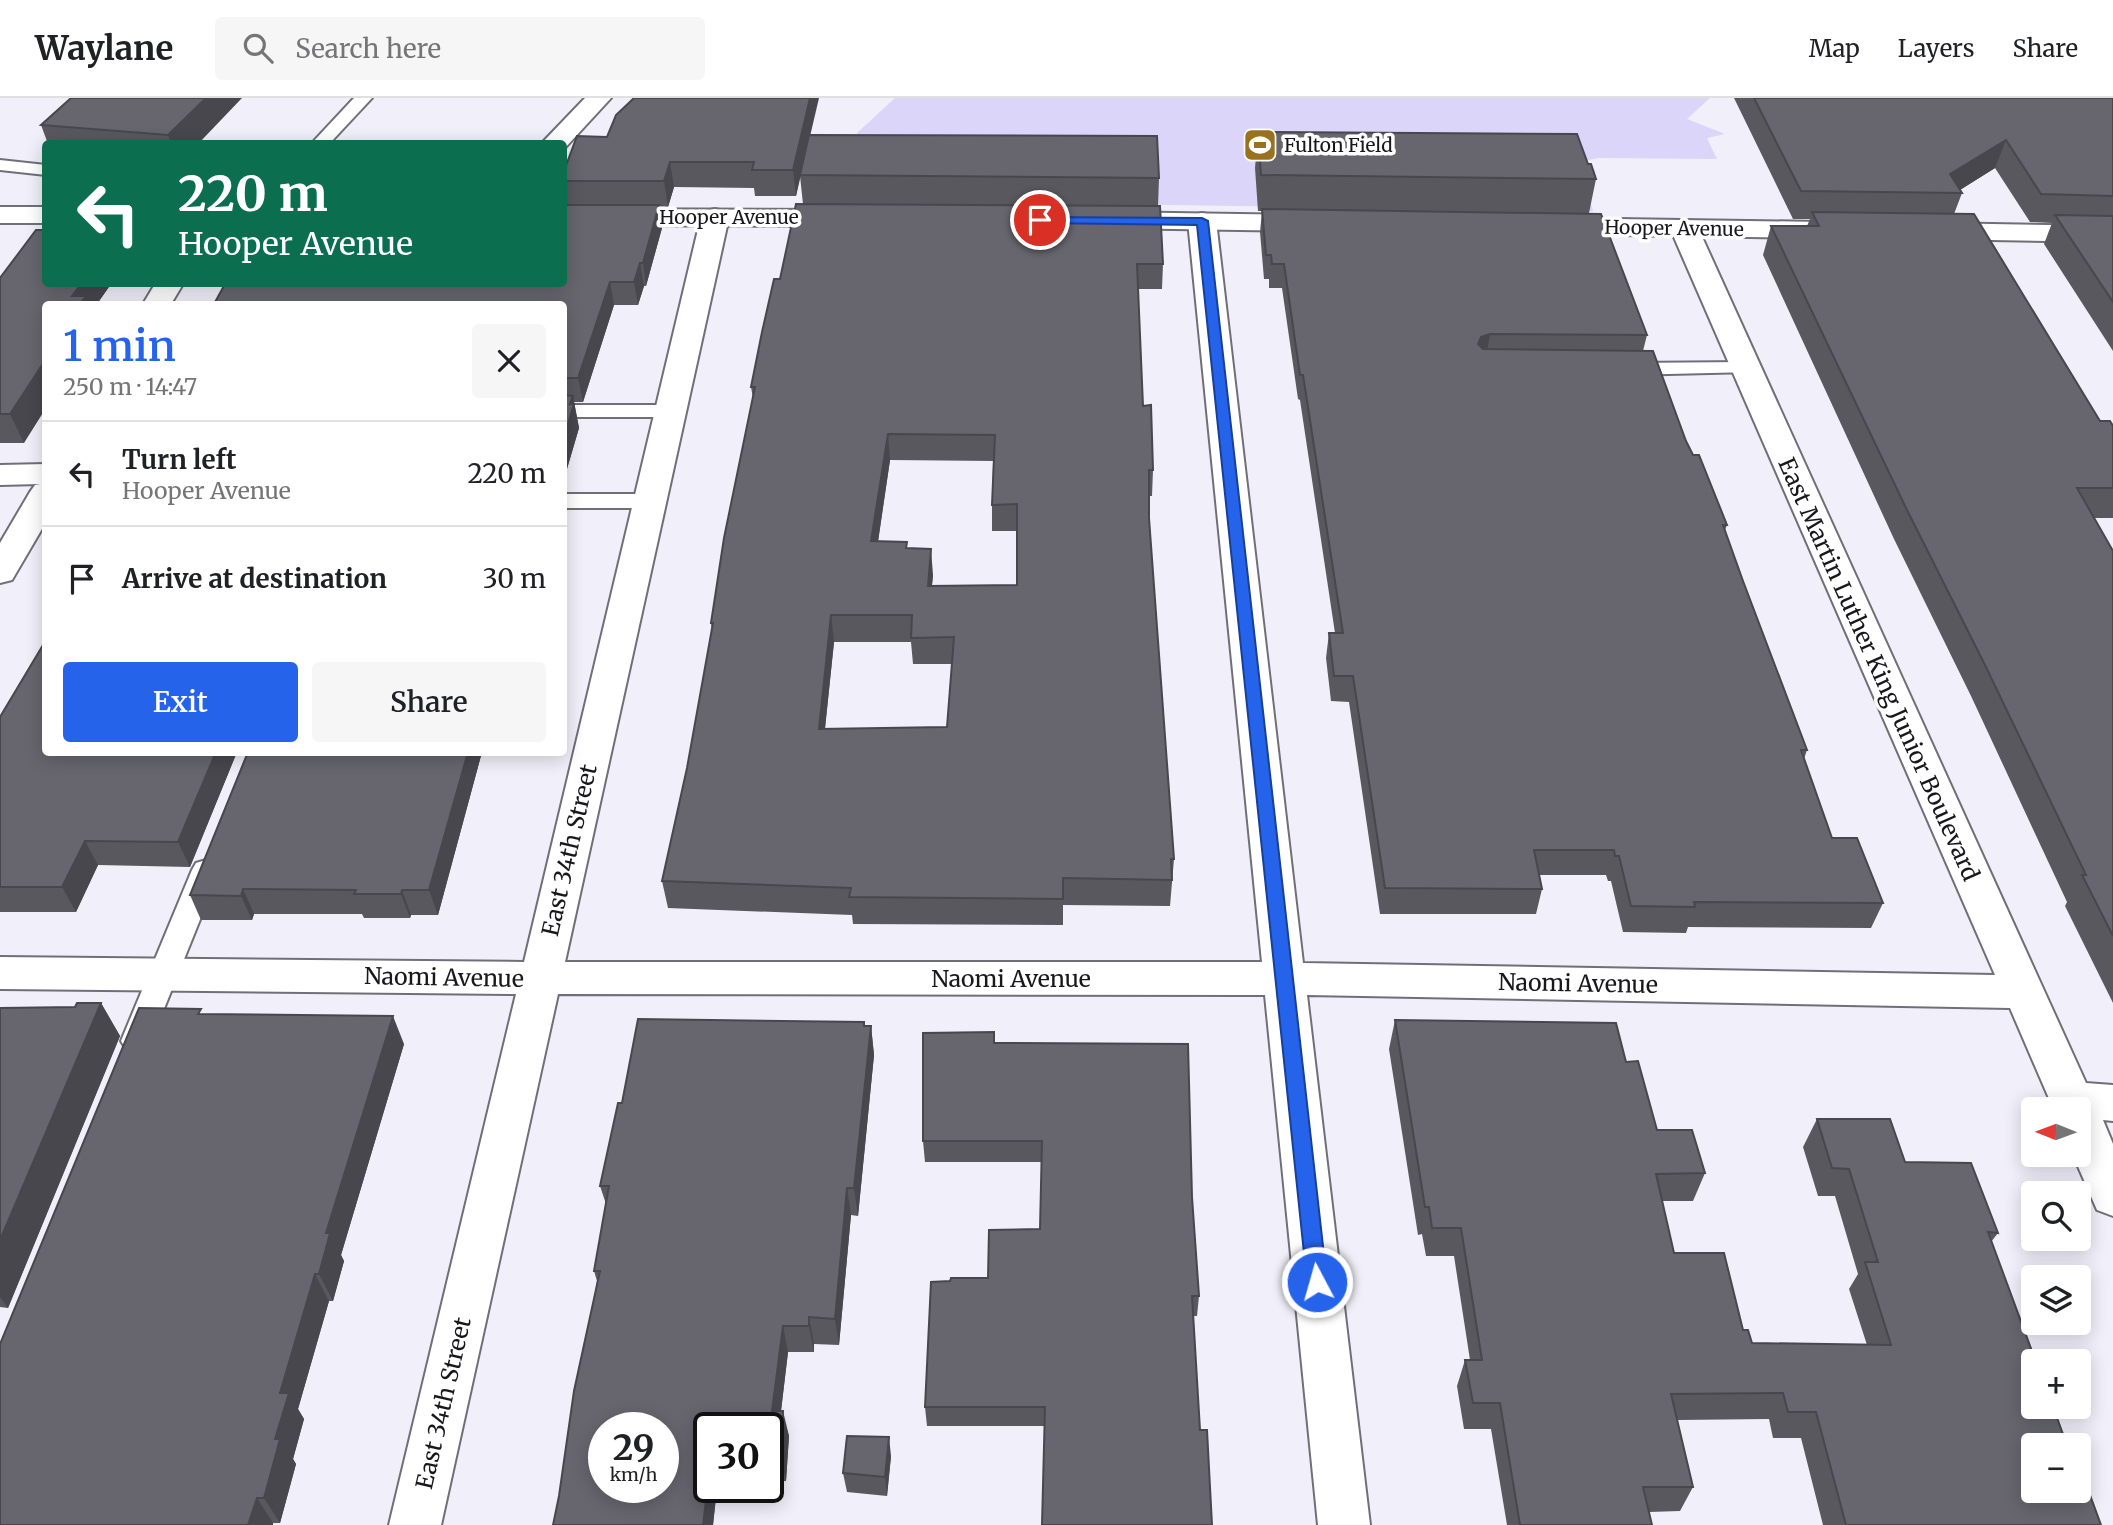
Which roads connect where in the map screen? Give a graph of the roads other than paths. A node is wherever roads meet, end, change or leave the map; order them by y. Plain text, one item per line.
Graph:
1 (363, 98) edge
2 (600, 98) edge
3 (323, 140) edge
4 (558, 140) edge
5 (0, 165) edge
6 (42, 170) edge
7 (0, 215) edge
8 (42, 215) edge
9 (567, 217) edge
10 (715, 217) junction
11 (868, 218) edge
12 (1077, 220) edge
13 (1202, 221) junction
14 (1340, 223) edge
15 (1533, 226) edge
16 (1684, 228) junction
17 (1848, 230) edge
18 (1902, 231) edge
19 (2113, 233) edge
20 (1606, 368) edge
21 (1746, 368) junction
22 (567, 411) edge
23 (671, 411) junction
24 (0, 474) edge
25 (42, 474) edge
26 (42, 499) edge
27 (567, 501) edge
28 (652, 501) junction
29 (0, 572) edge
30 (218, 841) edge
31 (0, 973) edge
32 (164, 974) junction
33 (540, 978) junction
34 (1284, 979) junction
35 (2022, 992) junction
36 (126, 1065) edge
37 (2079, 1097) edge
38 (2091, 1127) edge
39 (2113, 1196) edge
40 (415, 1525) edge
41 (1343, 1525) edge

1 - 3 lane
2 - 4 street
5 - 6 lane
7 - 8 street
9 - 10 street, Hooper Avenue
10 - 11 street, Hooper Avenue
10 - 23 street, East 34th Street
12 - 13 street
13 - 14 street
13 - 34 street
15 - 16 street, Hooper Avenue
16 - 17 street, Hooper Avenue
16 - 21 street, East Martin Luther King Junior Boulevard
18 - 19 street
20 - 21 lane
21 - 35 street, East Martin Luther King Junior Boulevard
22 - 23 lane
23 - 28 street, East 34th Street
24 - 25 street
26 - 29 street
27 - 28 lane
28 - 33 street, East 34th Street
30 - 32 lane
31 - 32 street, Naomi Avenue
32 - 33 street, Naomi Avenue
32 - 36 lane
33 - 34 street, Naomi Avenue
33 - 40 street, East 34th Street
34 - 35 street, Naomi Avenue
34 - 41 street
35 - 37 street, East Martin Luther King Junior Boulevard
38 - 39 street, East Martin Luther King Junior Boulevard

